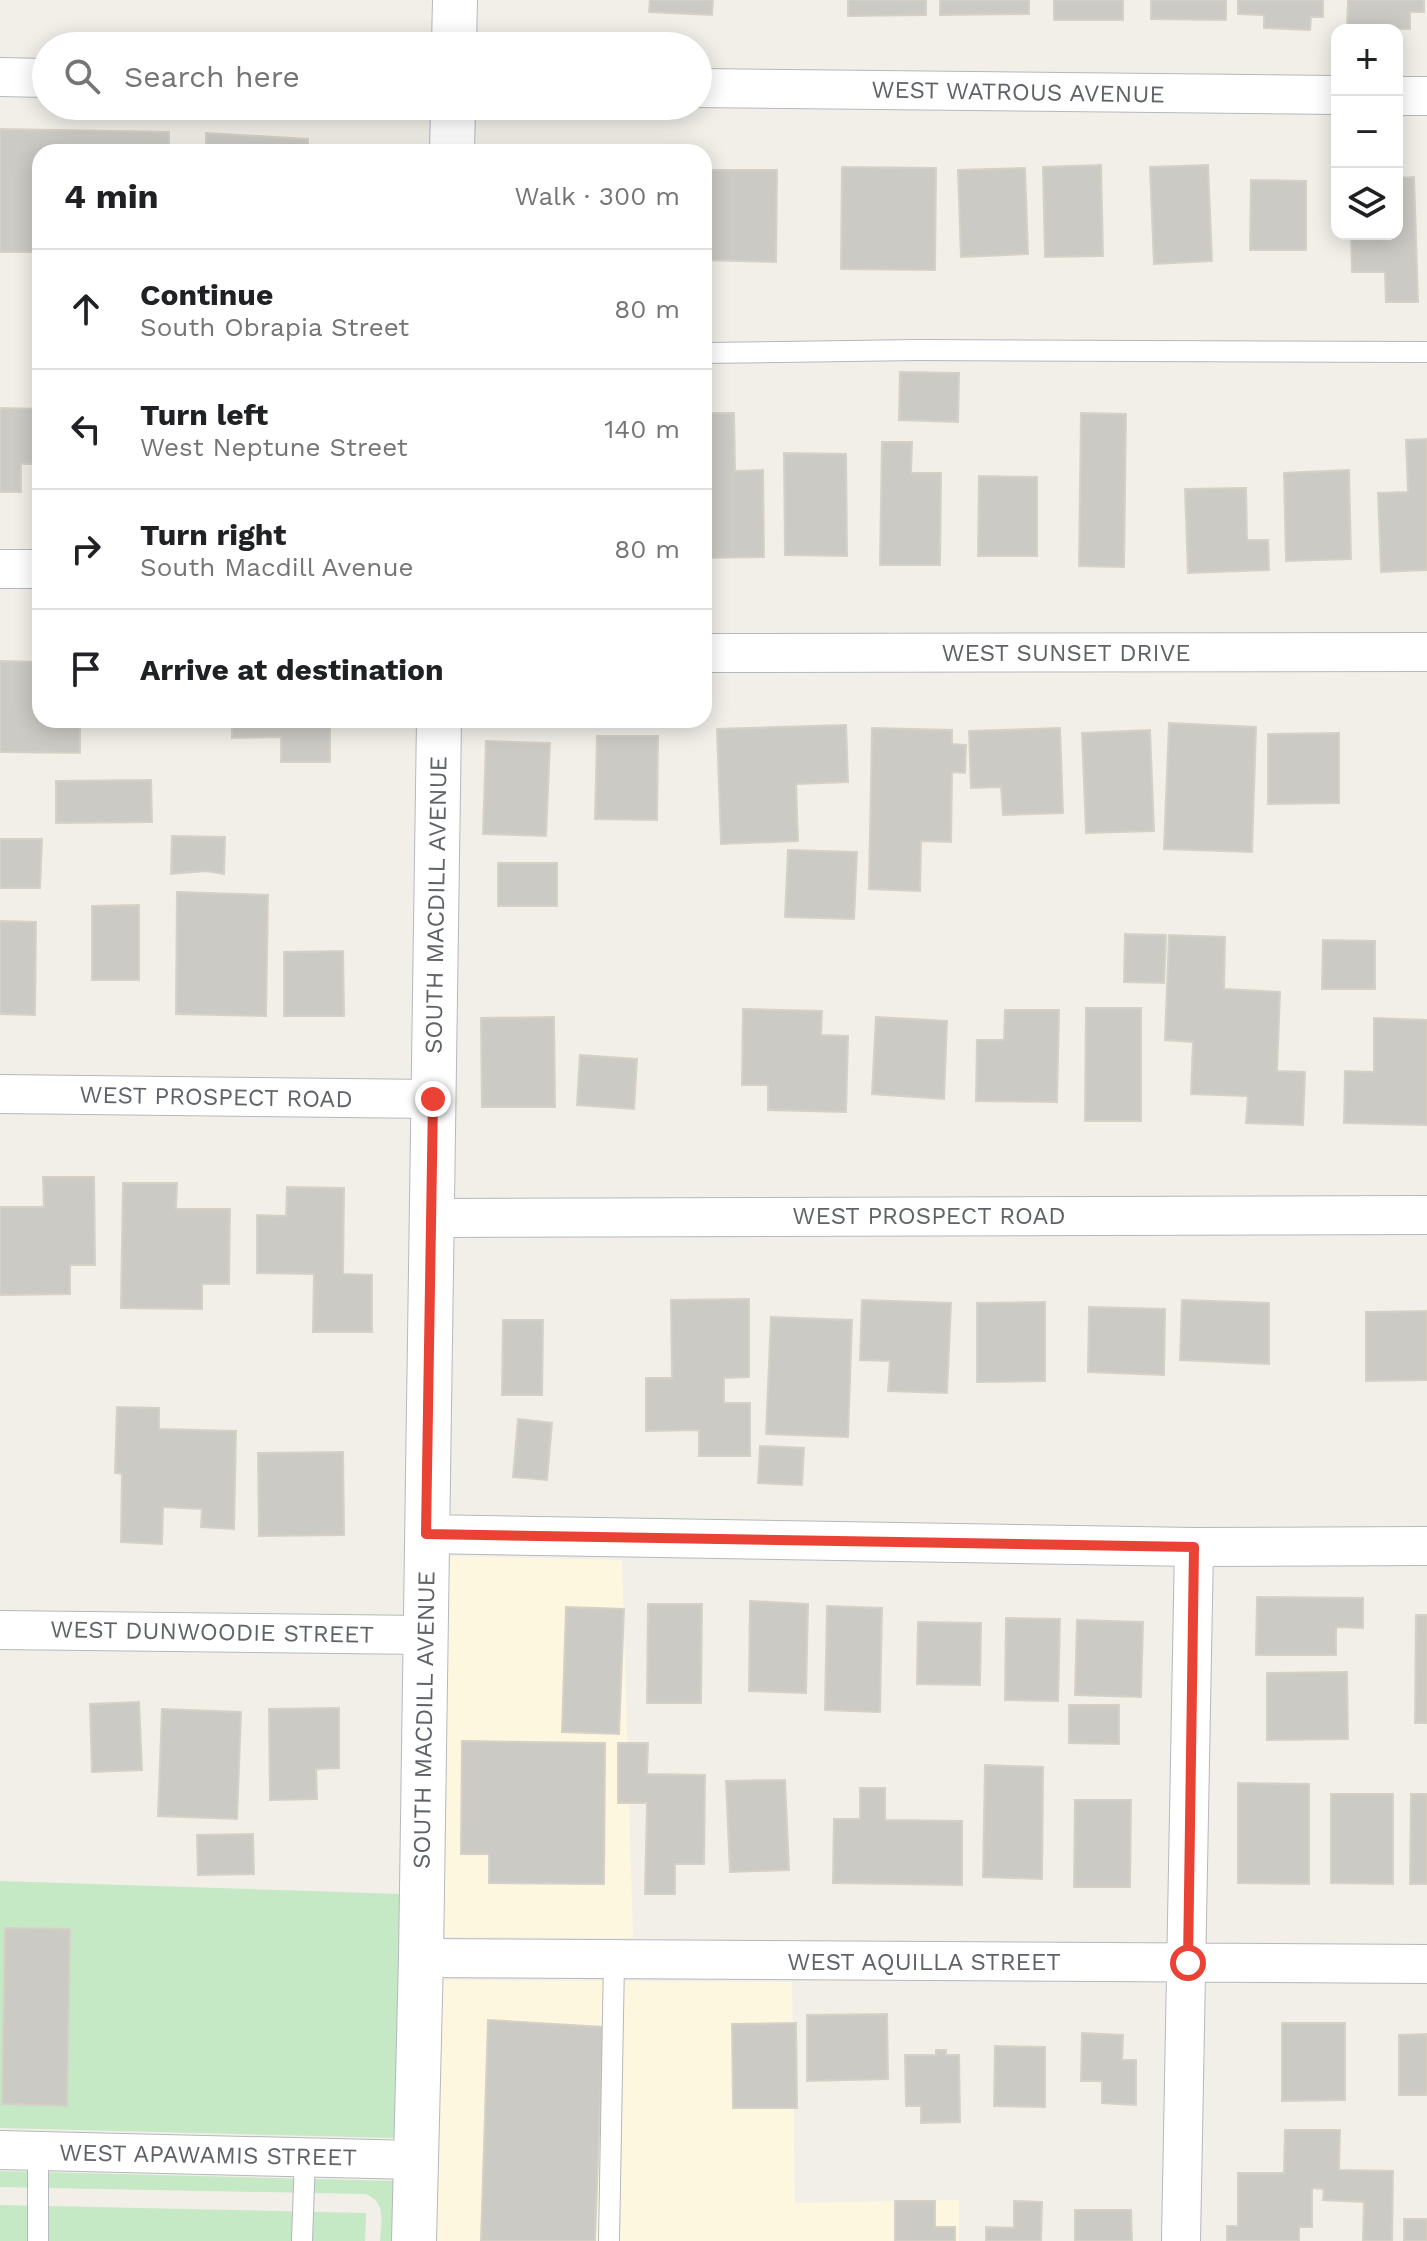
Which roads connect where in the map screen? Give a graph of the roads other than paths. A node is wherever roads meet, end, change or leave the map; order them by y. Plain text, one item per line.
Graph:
1 (455, 0) edge
2 (454, 32) edge
3 (0, 77) edge
4 (32, 78) edge
5 (712, 88) edge
6 (1331, 95) edge
7 (1403, 96) edge
8 (1427, 96) edge
9 (453, 120) edge
10 (452, 144) edge
11 (1427, 352) edge
12 (712, 353) edge
13 (0, 569) edge
14 (32, 569) edge
15 (1427, 652) edge
16 (712, 653) edge
17 (439, 728) edge
18 (0, 1094) edge
19 (433, 1099) junction
20 (1427, 1215) edge
21 (431, 1218) junction
22 (426, 1534) junction
23 (1427, 1546) edge
24 (1194, 1547) junction
25 (0, 1630) edge
26 (425, 1635) junction
27 (421, 1958) junction
28 (614, 1960) junction
29 (1188, 1963) junction
30 (1427, 1964) edge
31 (0, 2150) edge
32 (38, 2151) junction
33 (305, 2157) junction
34 (415, 2160) junction
35 (38, 2241) edge
36 (302, 2241) edge
37 (414, 2241) edge
38 (609, 2241) edge
39 (1181, 2241) edge

1 - 2 street
3 - 4 street
5 - 6 street, WEST WATROUS AVENUE
7 - 8 street
9 - 10 street
11 - 12 lane
13 - 14 street
15 - 16 street, WEST SUNSET DRIVE
17 - 19 street, SOUTH MACDILL AVENUE
18 - 19 street, WEST PROSPECT ROAD
19 - 21 street, SOUTH MACDILL AVENUE
20 - 21 street, WEST PROSPECT ROAD
21 - 22 street, SOUTH MACDILL AVENUE
22 - 24 street
22 - 26 street, SOUTH MACDILL AVENUE
23 - 24 street
24 - 29 street
25 - 26 street, WEST DUNWOODIE STREET
26 - 27 street, SOUTH MACDILL AVENUE
27 - 28 street, WEST AQUILLA STREET
27 - 34 street, SOUTH MACDILL AVENUE
28 - 29 street, WEST AQUILLA STREET
28 - 38 lane
29 - 30 street, WEST AQUILLA STREET
29 - 39 street
31 - 32 street, WEST APAWAMIS STREET
32 - 33 street, WEST APAWAMIS STREET
32 - 35 lane
33 - 34 street, WEST APAWAMIS STREET
33 - 36 lane
34 - 37 street, SOUTH MACDILL AVENUE

